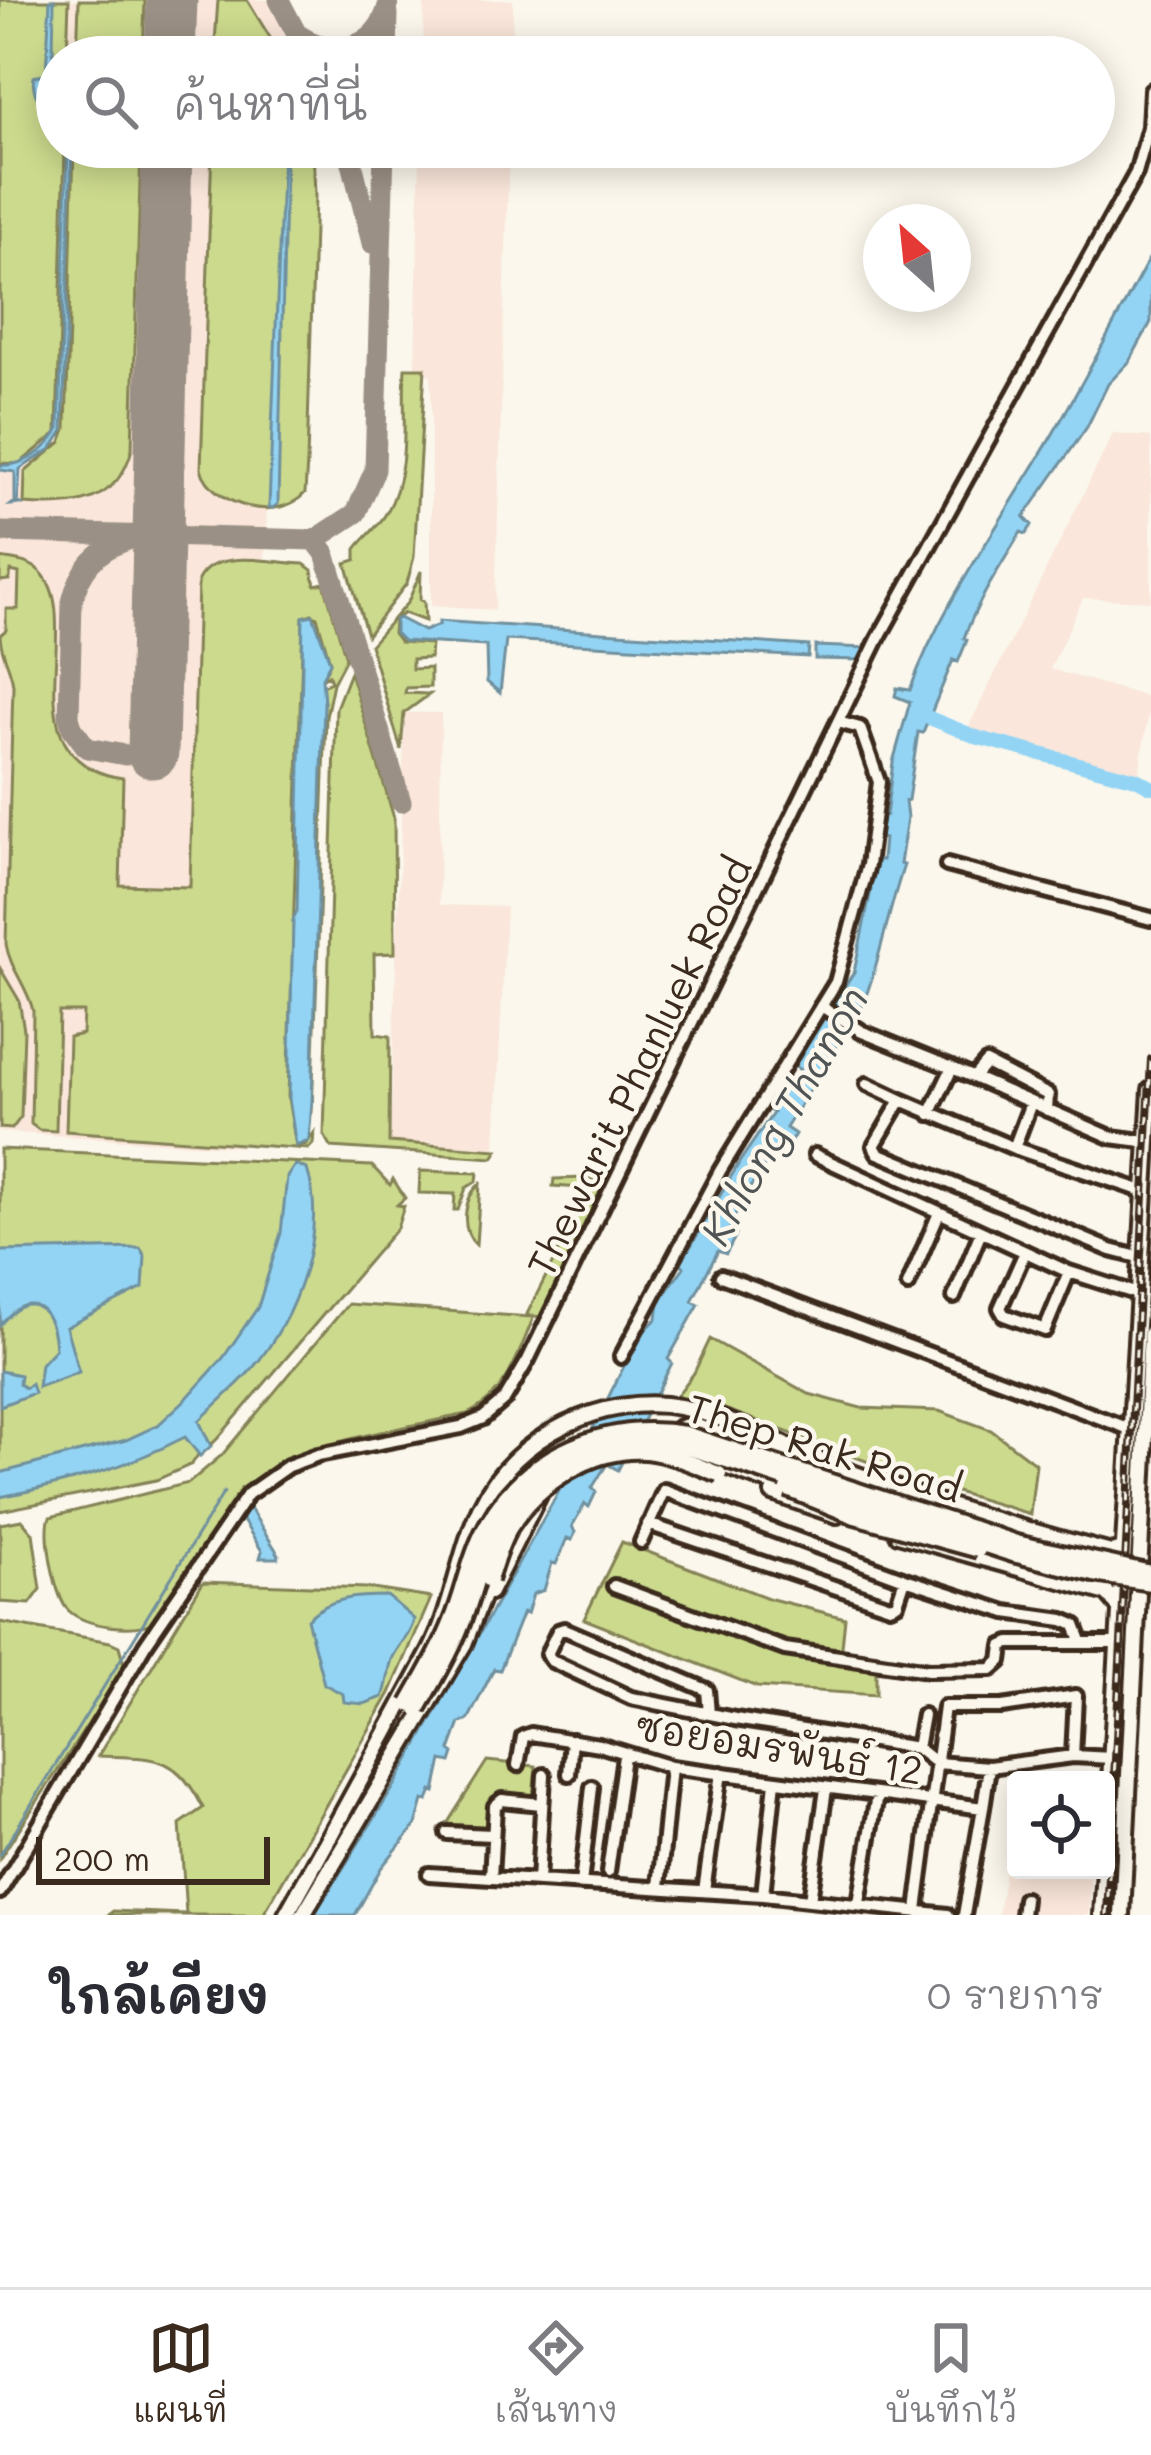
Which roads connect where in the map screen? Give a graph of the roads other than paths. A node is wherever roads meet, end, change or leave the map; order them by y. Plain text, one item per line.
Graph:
1 (1151, 90) edge
2 (838, 722) junction
3 (947, 865) dead end
4 (1151, 919) edge
5 (821, 1006) junction
6 (952, 1068) junction
7 (974, 1077) junction
8 (867, 1084) dead end
9 (1151, 1090) edge
10 (902, 1100) junction
11 (1031, 1103) junction
12 (1047, 1110) junction
13 (930, 1114) junction
14 (1149, 1142) edge
15 (1014, 1148) junction
16 (815, 1155) dead end
17 (1146, 1192) junction
18 (939, 1213) junction
19 (981, 1232) junction
20 (1024, 1252) junction
21 (1142, 1258) junction
22 (1069, 1272) junction
23 (721, 1276) dead end
24 (908, 1286) dead end
25 (1141, 1294) junction
26 (954, 1297) dead end
27 (1151, 1333) edge
28 (621, 1357) dead end
29 (1130, 1429) junction
30 (719, 1434) junction
31 (683, 1451) junction
32 (838, 1468) junction
33 (483, 1502) junction
34 (648, 1524) junction
35 (1049, 1537) junction
36 (641, 1542) dead end
37 (1014, 1548) junction
38 (1123, 1550) junction
39 (1146, 1557) edge
40 (980, 1560) junction
41 (1151, 1573) edge
42 (1037, 1575) junction
43 (905, 1579) junction
44 (1151, 1582) edge
45 (614, 1586) dead end
46 (1118, 1606) junction
47 (1151, 1614) edge
48 (474, 1621) junction
49 (1136, 1630) junction
50 (1081, 1641) junction
51 (1117, 1643) junction
52 (1134, 1684) junction
53 (1151, 1684) edge
54 (709, 1714) junction
55 (923, 1715) dead end
56 (572, 1740) junction
57 (917, 1748) junction
58 (624, 1756) junction
59 (1073, 1756) junction
60 (1112, 1758) junction
61 (936, 1763) junction
62 (518, 1766) dead end
63 (671, 1767) junction
64 (988, 1768) junction
65 (378, 1769) junction
66 (1111, 1771) edge
67 (721, 1773) junction
68 (569, 1774) dead end
69 (544, 1775) dead end
70 (775, 1781) junction
71 (592, 1787) dead end
72 (826, 1789) junction
73 (877, 1796) junction
74 (929, 1802) junction
75 (541, 1804) junction
76 (983, 1808) junction
77 (447, 1833) dead end
78 (492, 1835) junction
79 (608, 1872) dead end
80 (429, 1874) dead end
81 (491, 1878) junction
82 (1104, 1879) edge
83 (538, 1881) junction
84 (581, 1883) junction
85 (659, 1887) junction
86 (704, 1891) junction
87 (0, 1892) edge
88 (763, 1895) junction
89 (1024, 1899) dead end
90 (810, 1900) junction
91 (859, 1904) junction
92 (917, 1910) junction
93 (965, 1914) edge
94 (286, 1915) edge
95 (303, 1915) edge
96 (948, 1915) edge
97 (1022, 1915) edge
98 (1102, 1915) edge
99 (1122, 1915) edge

1 - 2 street, Thewarit Phanluek Road
2 - 5 street
2 - 87 street, Thewarit Phanluek Road
3 - 4 street
5 - 6 street
5 - 28 street
6 - 7 street
6 - 13 street
7 - 11 street
7 - 12 street
8 - 10 street
9 - 14 main road
10 - 13 street
10 - 21 street
11 - 12 street
11 - 15 street
12 - 14 street
13 - 15 street
14 - 17 main road
15 - 17 street
16 - 18 street
17 - 21 main road
18 - 19 street
18 - 24 street
19 - 20 street
19 - 26 street
20 - 22 street
20 - 22 street
21 - 25 main road
22 - 25 street
23 - 29 street
25 - 29 main road
27 - 39 main road
29 - 38 main road
30 - 31 main road
30 - 32 main road
30 - 37 main road, bridge
31 - 37 main road, bridge
31 - 40 main road
32 - 33 main road, Thep Rak Road
32 - 35 main road, Thep Rak Road
33 - 48 main road
33 - 65 main road, Thep Rak Road
34 - 36 street
34 - 43 street
34 - 43 street
35 - 38 main road, Thep Rak Road
35 - 42 main road
37 - 41 main road, Thep Rak Road, bridge
37 - 44 main road, Thep Rak Road, bridge
37 - 65 main road, Thep Rak Road, bridge
38 - 46 main road
39 - 49 main road
40 - 42 main road, Thep Rak Road
40 - 48 main road, Thep Rak Road, bridge
42 - 46 main road, Thep Rak Road
43 - 50 street
45 - 50 street
46 - 51 main road
47 - 49 main road
48 - 65 main road, Thep Rak Road
49 - 52 main road
50 - 51 street
51 - 60 main road
52 - 53 street
52 - 99 main road
54 - 54 street
54 - 57 street
55 - 57 street
56 - 58 street, ซอยอมรพันธ์ 12
56 - 62 street, ซอยอมรพันธ์ 12
56 - 68 street
57 - 61 street
58 - 63 street, ซอยอมรพันธ์ 12
58 - 79 street
59 - 60 street
59 - 61 street
59 - 64 street
60 - 66 main road
61 - 64 street
61 - 74 street
63 - 67 street, ซอยอมรพันธ์ 12
63 - 85 street
64 - 76 street
65 - 94 main road, Thep Rak Road
65 - 95 main road, Thep Rak Road
67 - 70 street, ซอยอมรพันธ์ 12
67 - 86 street
69 - 75 street
70 - 72 street, ซอยอมรพันธ์ 12
70 - 88 street
71 - 84 street
72 - 73 street, ซอยอมรพันธ์ 12
72 - 90 street
73 - 74 street, ซอยอมรพันธ์ 12
73 - 91 street
74 - 76 street, ซอยอมรพันธ์ 12
74 - 92 street
75 - 78 street
75 - 83 street
76 - 93 street
77 - 78 street
78 - 81 street
80 - 81 street
81 - 83 street
82 - 98 main road
83 - 84 street
84 - 85 street
85 - 86 street
86 - 88 street
88 - 90 street
89 - 97 street
90 - 91 street
91 - 92 street
92 - 96 street

